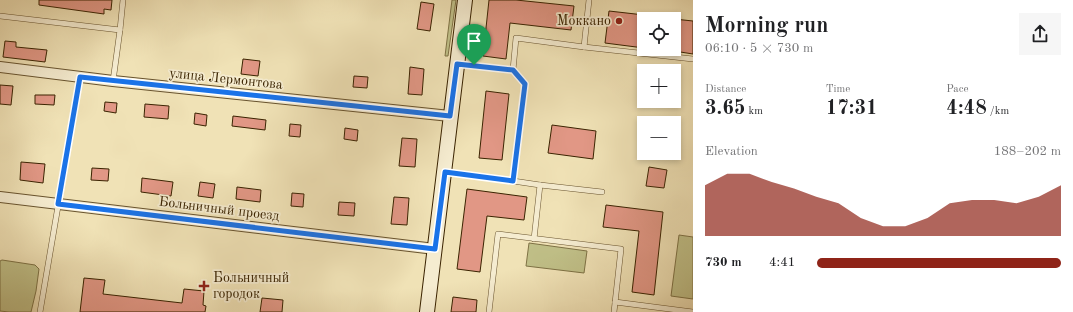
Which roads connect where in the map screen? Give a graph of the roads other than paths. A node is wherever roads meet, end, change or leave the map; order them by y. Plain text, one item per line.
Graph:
1 (123, 0) edge
2 (465, 0) edge
3 (588, 0) edge
4 (0, 16) edge
5 (120, 30) junction
6 (584, 48) junction
7 (693, 59) edge
8 (457, 64) junction
9 (0, 67) edge
10 (513, 70) junction
11 (80, 77) junction
12 (113, 81) junction
13 (450, 116) junction
14 (445, 172) junction
15 (513, 181) junction
16 (540, 185) junction
17 (602, 192) dead end
18 (0, 197) edge
19 (58, 204) junction
20 (534, 239) junction
21 (435, 249) junction
22 (615, 302) junction
23 (40, 312) edge
24 (428, 312) edge
25 (489, 312) edge
26 (614, 312) edge
27 (693, 312) edge

1 - 5 lane
2 - 8 main road
3 - 6 lane
4 - 5 lane
5 - 12 lane
6 - 7 lane
6 - 10 lane
8 - 10 lane
8 - 13 main road
9 - 11 street, улица Лермонтова
10 - 15 lane
11 - 12 street, улица Лермонтова
11 - 19 lane
12 - 13 street, улица Лермонтова
13 - 14 main road
14 - 15 lane
14 - 21 main road
15 - 16 lane
16 - 17 lane
16 - 20 lane
18 - 19 street, Больничный проезд
19 - 21 street, Больничный проезд
19 - 23 lane
20 - 22 lane
20 - 25 lane
21 - 24 main road
22 - 26 lane
22 - 27 lane

